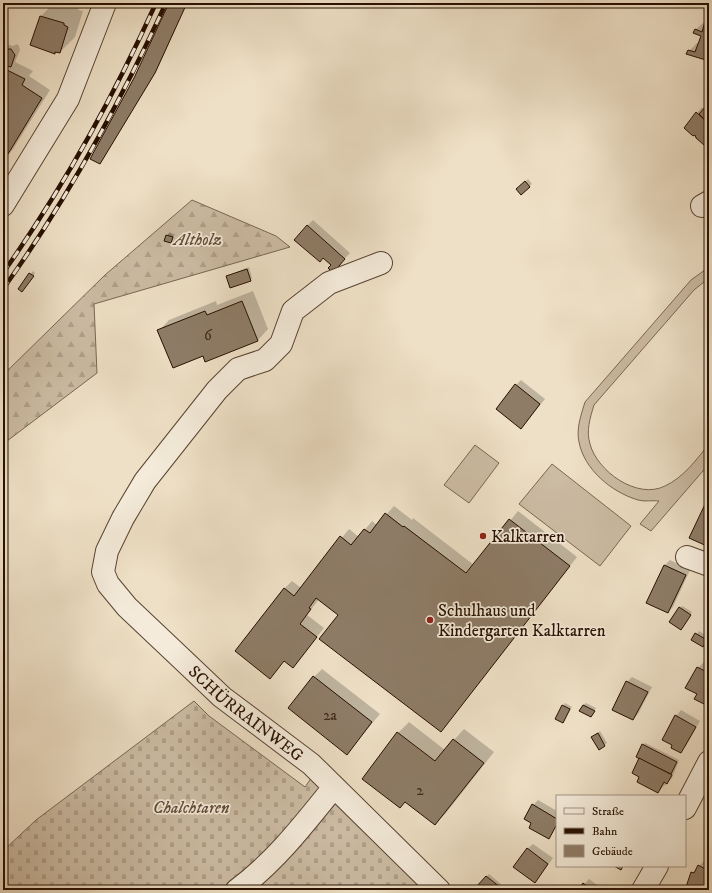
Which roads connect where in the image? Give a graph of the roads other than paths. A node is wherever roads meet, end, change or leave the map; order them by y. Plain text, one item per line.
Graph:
1 (105, 3) edge
2 (3, 205) edge
3 (381, 263) dead end
4 (686, 556) dead end
5 (709, 565) edge
6 (709, 762) edge
7 (334, 787) junction
8 (686, 806) edge
9 (656, 867) edge
10 (237, 890) edge
11 (439, 890) edge
12 (644, 890) edge

1 - 2 street
3 - 7 street, SCHÜRRAINWEG
4 - 5 street
6 - 8 street
7 - 10 street
7 - 11 street, SCHÜRRAINWEG
9 - 12 street

